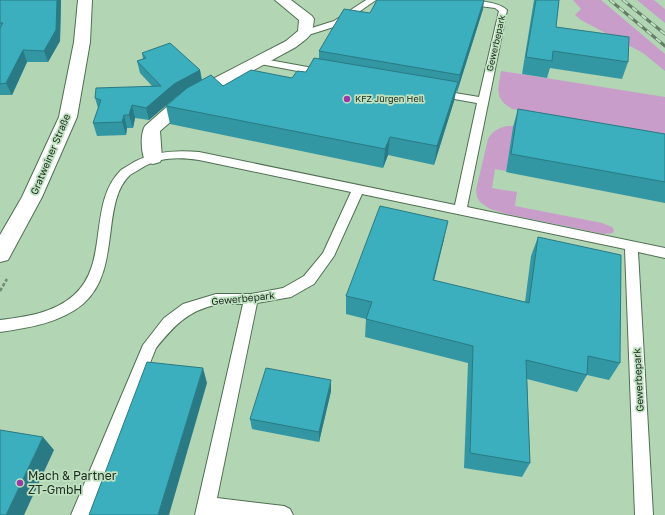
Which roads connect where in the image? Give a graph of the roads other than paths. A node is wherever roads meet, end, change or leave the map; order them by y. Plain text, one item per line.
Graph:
1 (85, 0) edge
2 (282, 0) edge
3 (372, 0) edge
4 (456, 0) edge
5 (305, 33) junction
6 (258, 62) junction
7 (336, 75) edge
8 (429, 91) edge
9 (483, 101) junction
10 (153, 158) junction
11 (358, 188) junction
12 (460, 210) junction
13 (631, 246) junction
14 (665, 253) edge
15 (0, 254) edge
16 (251, 299) junction
17 (0, 326) edge
18 (206, 510) edge
19 (80, 515) edge
20 (284, 515) edge
21 (644, 515) edge

1 - 15 main road, Gratweiner Straße
2 - 5 main road
3 - 5 lane
4 - 9 lane, Gewerbepark
5 - 6 main road
6 - 7 lane
6 - 10 main road
8 - 9 lane
9 - 12 lane, Gewerbepark
10 - 11 lane
10 - 17 lane
11 - 12 lane
11 - 16 lane, Gewerbepark
12 - 13 lane
13 - 14 lane
13 - 21 lane, Gewerbepark
16 - 18 lane
16 - 19 lane, Gewerbepark
18 - 20 lane

